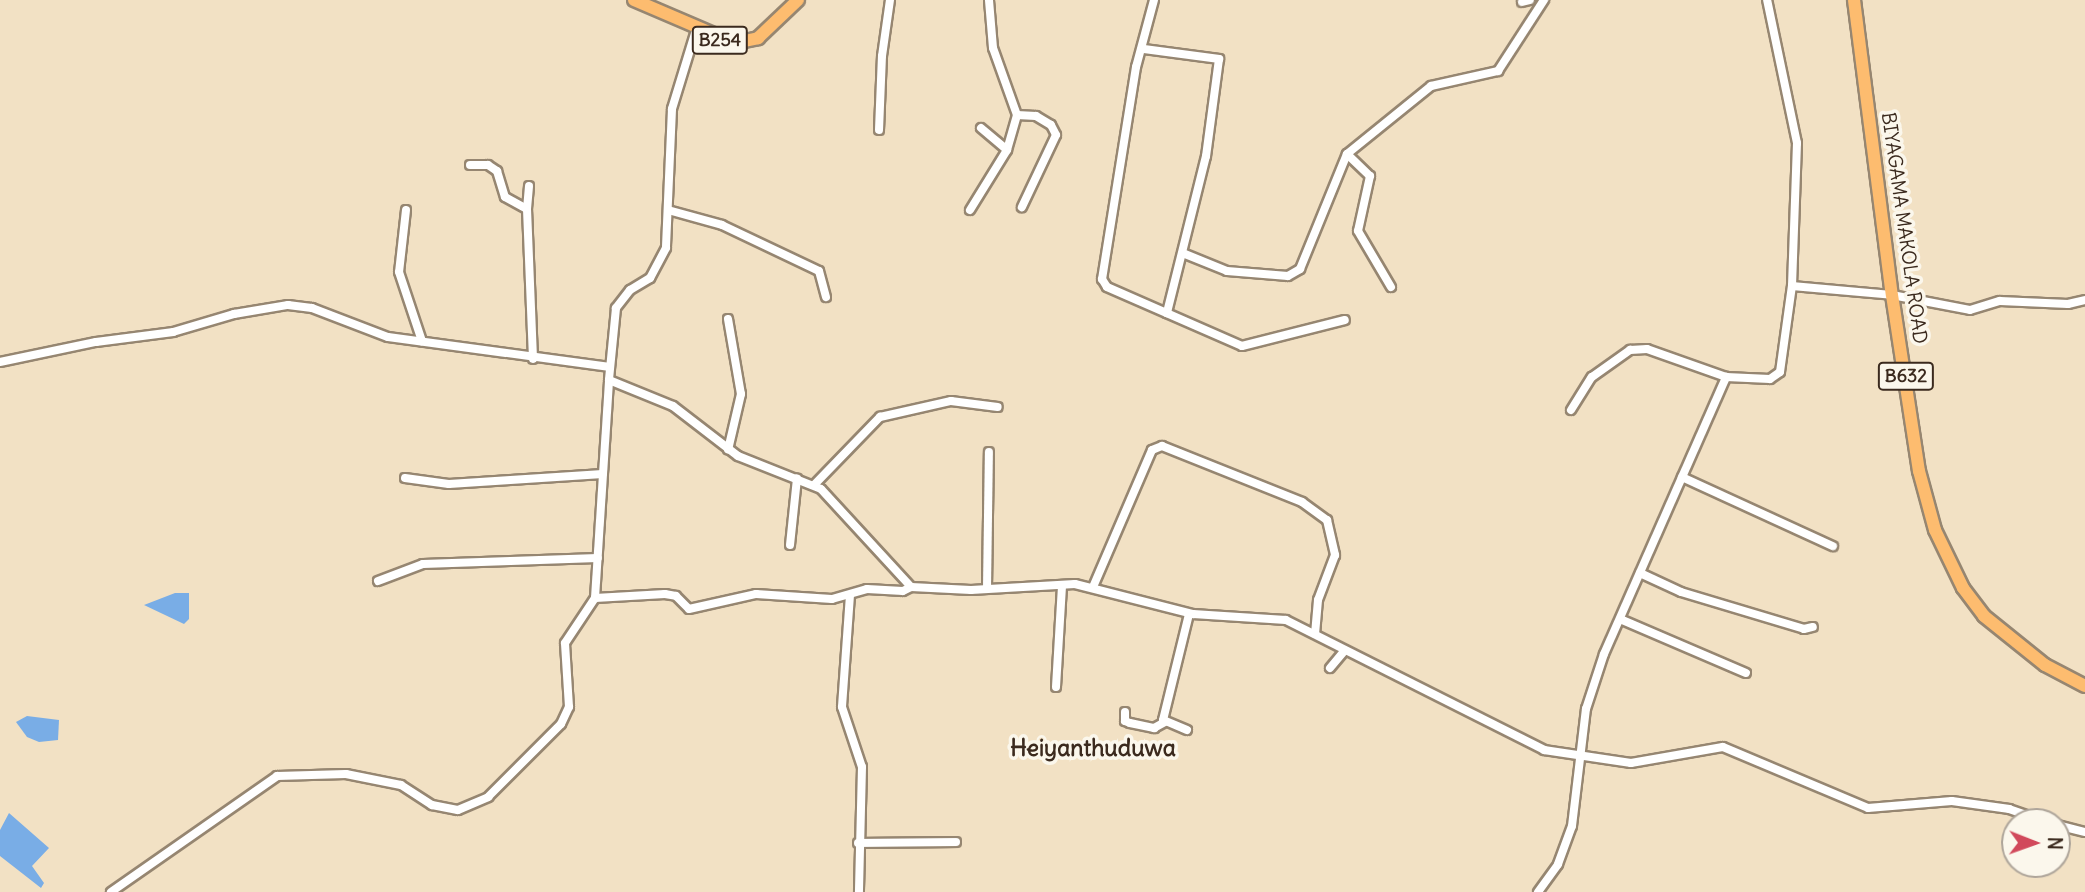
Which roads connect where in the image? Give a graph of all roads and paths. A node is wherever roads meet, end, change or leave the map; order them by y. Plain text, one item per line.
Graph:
1 (634, 0) edge
2 (798, 0) edge
3 (890, 0) edge
4 (989, 0) edge
5 (1154, 0) edge
6 (1544, 0) edge
7 (1767, 0) edge
8 (1854, 0) edge
9 (697, 27) junction
10 (1144, 49) junction
11 (1017, 115) junction
12 (981, 128) dead end
13 (879, 131) dead end
14 (1007, 150) junction
15 (1347, 154) junction
16 (470, 165) dead end
17 (529, 186) dead end
18 (1022, 207) dead end
19 (527, 209) junction
20 (668, 209) junction
21 (970, 210) dead end
22 (406, 211) dead end
23 (1185, 254) junction
24 (1792, 286) junction
25 (1391, 287) dead end
26 (1892, 295) junction
27 (826, 297) dead end
28 (2085, 300) edge
29 (1167, 313) junction
30 (728, 319) dead end
31 (1345, 320) dead end
32 (422, 341) junction
33 (533, 359) junction
34 (0, 362) edge
35 (610, 368) junction
36 (1726, 377) junction
37 (609, 380) junction
38 (998, 407) dead end
39 (1572, 410) dead end
40 (728, 450) junction
41 (989, 452) dead end
42 (603, 474) junction
43 (1682, 477) junction
44 (405, 478) dead end
45 (797, 478) junction
46 (814, 485) junction
47 (790, 545) dead end
48 (1833, 546) dead end
49 (598, 558) junction
50 (1640, 573) junction
51 (378, 581) dead end
52 (1062, 584) junction
53 (911, 587) junction
54 (1093, 587) junction
55 (987, 588) junction
56 (850, 595) junction
57 (596, 598) junction
58 (1189, 614) junction
59 (1620, 619) junction
60 (1813, 627) dead end
61 (1315, 634) junction
62 (1345, 650) junction
63 (1330, 668) dead end
64 (1746, 673) dead end
65 (2085, 686) edge
66 (1056, 687) dead end
67 (1125, 712) dead end
68 (1165, 722) junction
69 (1188, 730) dead end
70 (1582, 757) junction
71 (2001, 809) edge
72 (956, 842) dead end
73 (858, 843) junction
74 (111, 892) edge
75 (859, 892) edge
76 (1538, 892) edge

1 - 9 main road, B254
2 - 9 main road, B254
3 - 13 street
4 - 11 street
5 - 10 street
6 - 15 street
7 - 24 street
8 - 26 main road, BIYAGAMA MAKOLA ROAD / B632
9 - 20 street
10 - 23 street
10 - 29 street
11 - 14 street
11 - 18 street
12 - 14 street
14 - 21 street
15 - 23 street
15 - 25 street
16 - 19 street
17 - 19 street
19 - 33 street
20 - 27 street
20 - 35 street
22 - 32 street
23 - 29 street
24 - 26 street
24 - 36 street
26 - 28 street
26 - 65 main road, BIYAGAMA MAKOLA ROAD / B632
29 - 31 street
30 - 40 street
32 - 33 street
32 - 34 street
33 - 35 street
35 - 37 street
36 - 39 street
36 - 43 street
37 - 40 street
37 - 42 street
38 - 46 street
40 - 45 street
41 - 55 street
42 - 44 street
42 - 49 street
43 - 48 street
43 - 50 street
45 - 46 street
45 - 47 street
46 - 53 street
49 - 51 street
49 - 57 street
50 - 59 street
50 - 60 street
52 - 54 street
52 - 55 street
52 - 66 street
53 - 55 street
53 - 56 street
54 - 58 street
54 - 61 street
56 - 57 street
56 - 73 street
57 - 74 street
58 - 61 street
58 - 68 street
59 - 64 street
59 - 70 street
61 - 62 street
62 - 63 street
62 - 70 street
67 - 68 street
68 - 69 street
70 - 71 street
70 - 76 street
72 - 73 street
73 - 75 street

